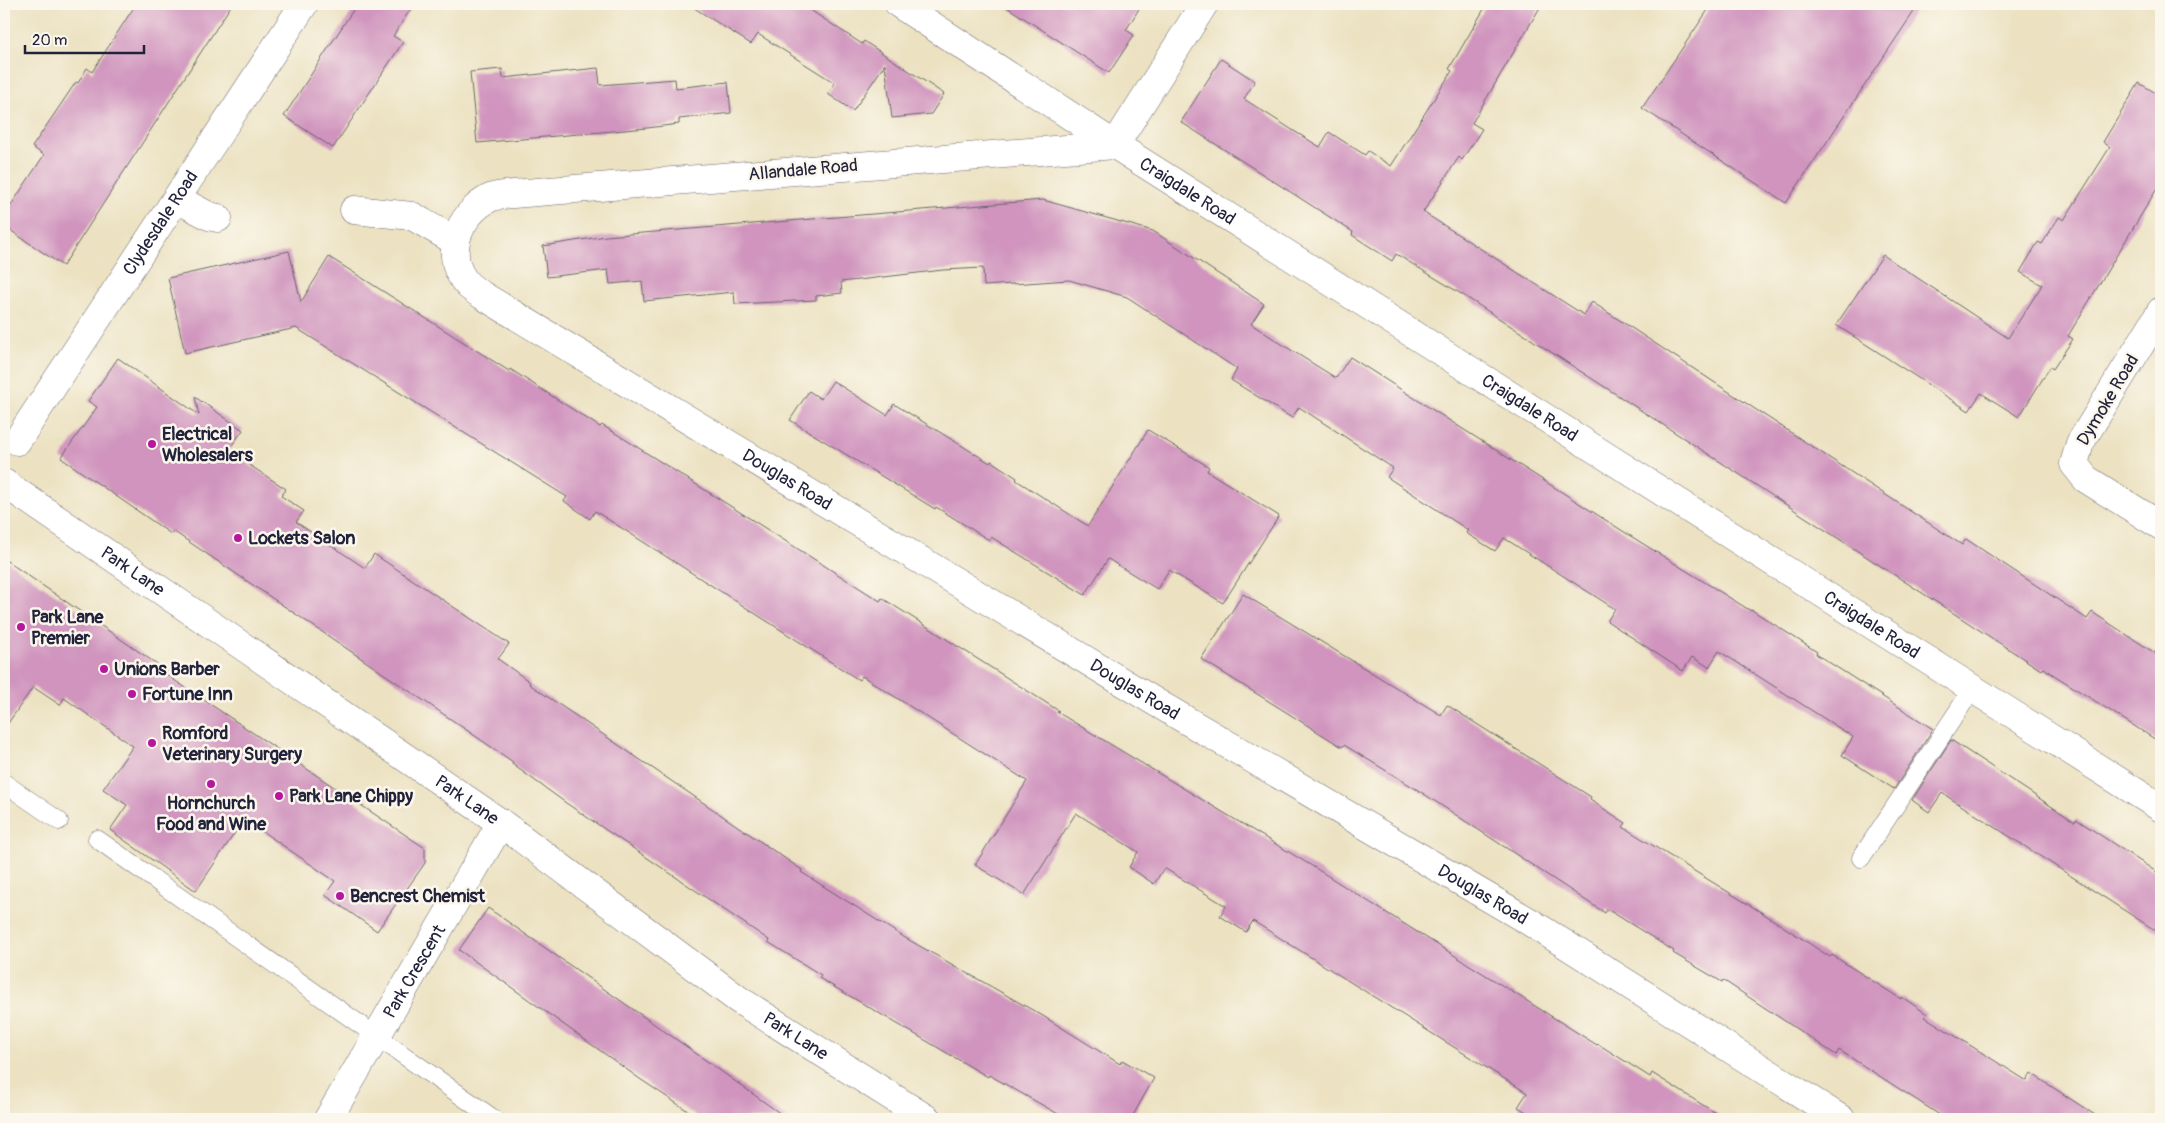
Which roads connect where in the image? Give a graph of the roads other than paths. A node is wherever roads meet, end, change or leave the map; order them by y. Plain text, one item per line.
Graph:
1 (304, 4) edge
2 (900, 4) edge
3 (1204, 4) edge
4 (1115, 145) junction
5 (177, 200) junction
6 (354, 210) dead end
7 (218, 218) dead end
8 (455, 241) junction
9 (2161, 311) edge
10 (17, 441) dead end
11 (4, 483) edge
12 (2161, 526) edge
13 (1973, 688) junction
14 (4, 783) edge
15 (2161, 808) edge
16 (59, 821) dead end
17 (501, 824) junction
18 (97, 839) dead end
19 (1861, 858) dead end
20 (377, 1036) junction
21 (328, 1119) edge
22 (494, 1119) edge
23 (927, 1119) edge
24 (1841, 1119) edge

1 - 5 street, Clydesdale Road
2 - 4 street, Craigdale Road
3 - 4 street
4 - 8 street, Allandale Road
4 - 13 street, Craigdale Road
5 - 7 street
5 - 10 street, Clydesdale Road
6 - 8 street
8 - 24 street, Douglas Road
9 - 12 street, Dymoke Road
11 - 17 street, Park Lane
13 - 15 street, Craigdale Road
13 - 19 lane
14 - 16 lane
17 - 20 street, Park Crescent
17 - 23 street, Park Lane
18 - 20 lane
20 - 21 street, Park Crescent
20 - 22 lane

